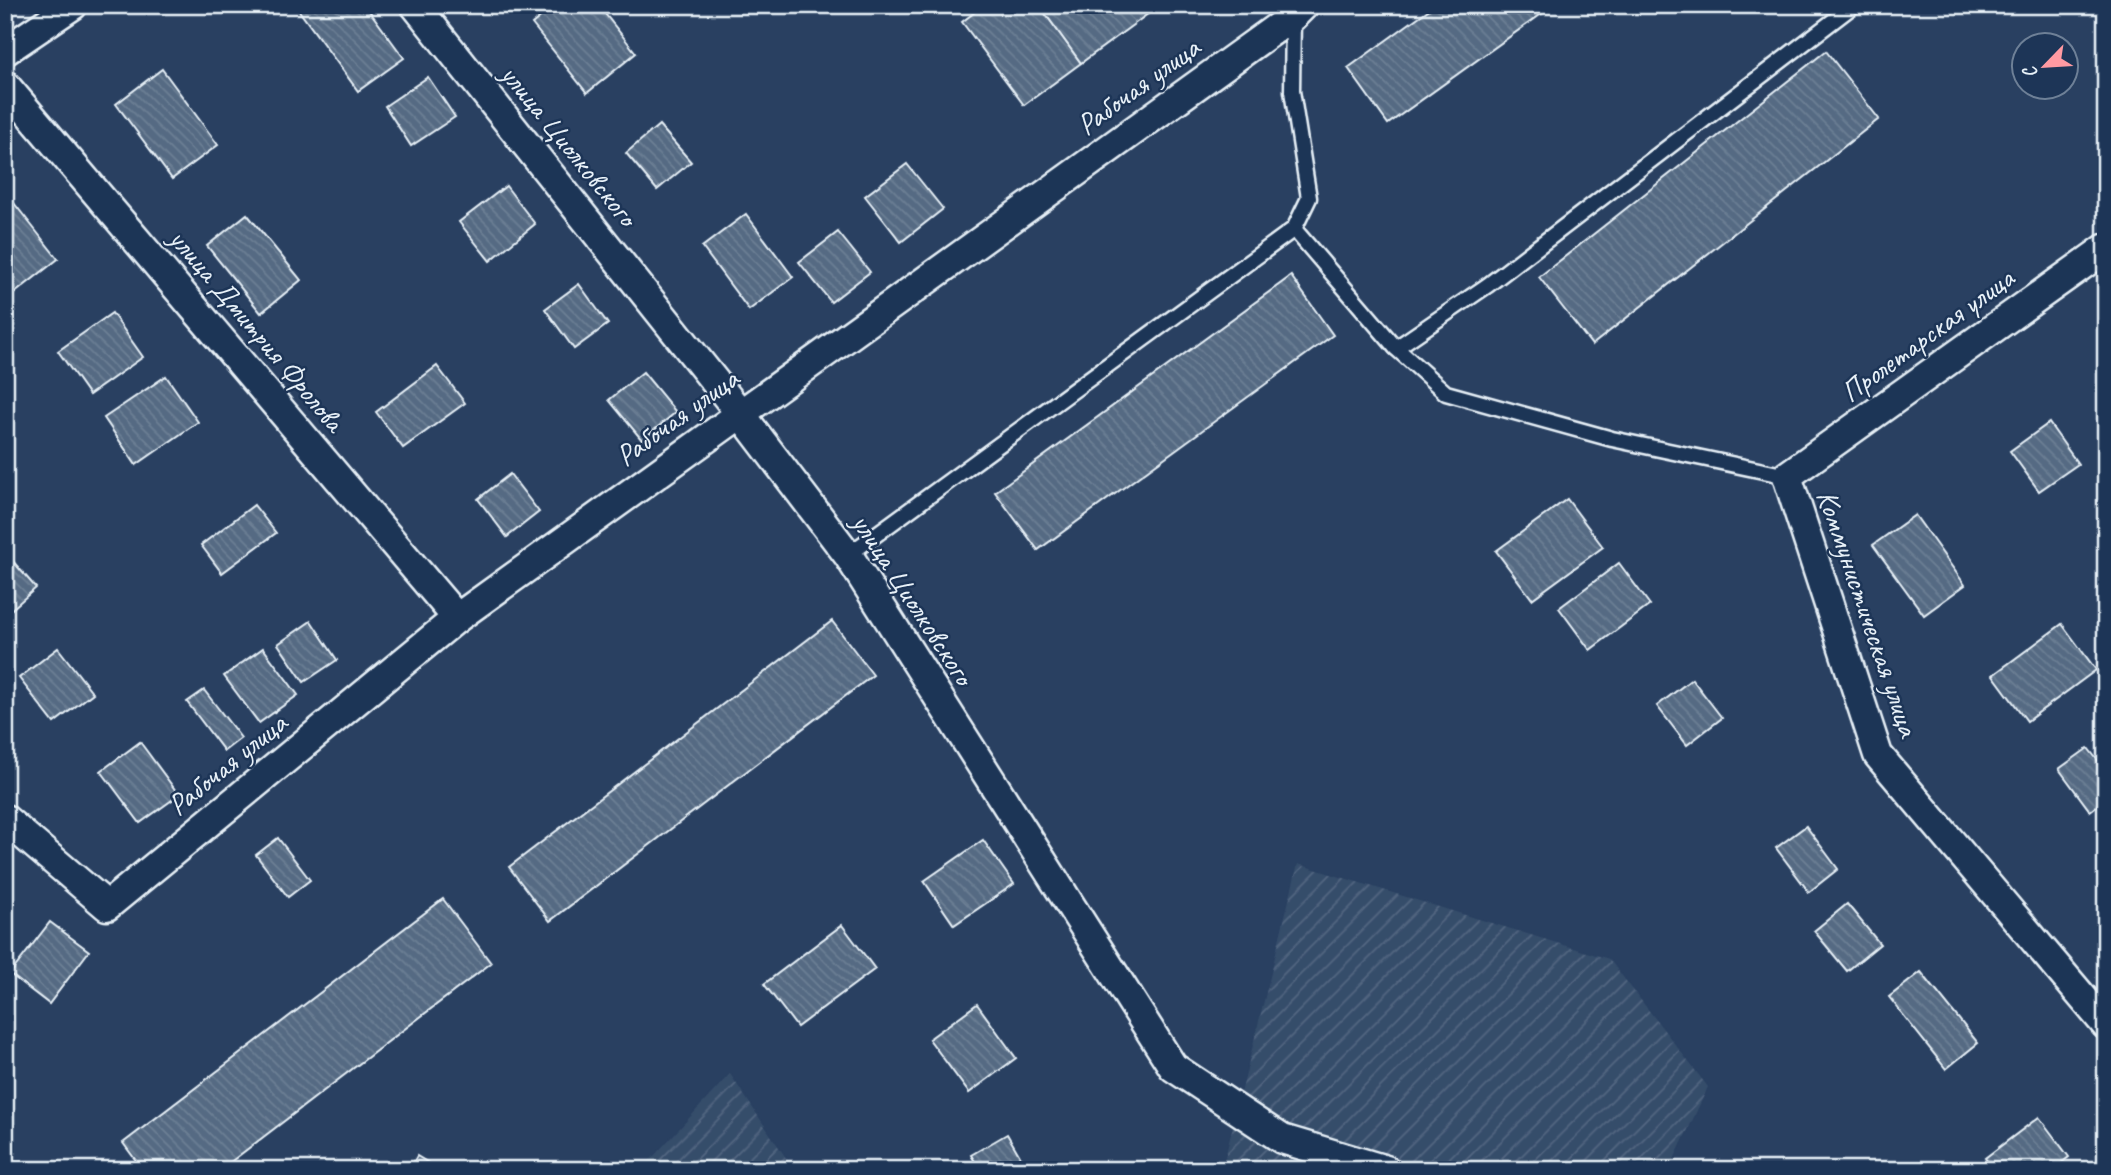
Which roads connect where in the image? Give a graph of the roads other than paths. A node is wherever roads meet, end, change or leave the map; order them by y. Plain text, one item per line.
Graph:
1 (73, 5) edge
2 (415, 5) edge
3 (1854, 5) edge
4 (1298, 10) edge
5 (5, 51) edge
6 (5, 85) edge
7 (1294, 229) junction
8 (2106, 248) edge
9 (1396, 348) junction
10 (740, 413) junction
11 (1787, 476) junction
12 (848, 555) junction
13 (457, 618) junction
14 (5, 819) edge
15 (2106, 1025) edge
16 (1386, 1170) edge

1 - 5 street
2 - 10 street, улица Циолковского
3 - 9 lane
4 - 7 lane
4 - 10 street, Рабочая улица
6 - 13 street, улица Дмитрия Фролова
7 - 9 lane
7 - 12 lane
8 - 11 street, Пролетарская улица
9 - 11 lane
10 - 12 street, улица Циолковского
10 - 13 street, Рабочая улица
11 - 15 street, Коммунистическая улица
12 - 16 street, улица Циолковского
13 - 14 street, Рабочая улица

